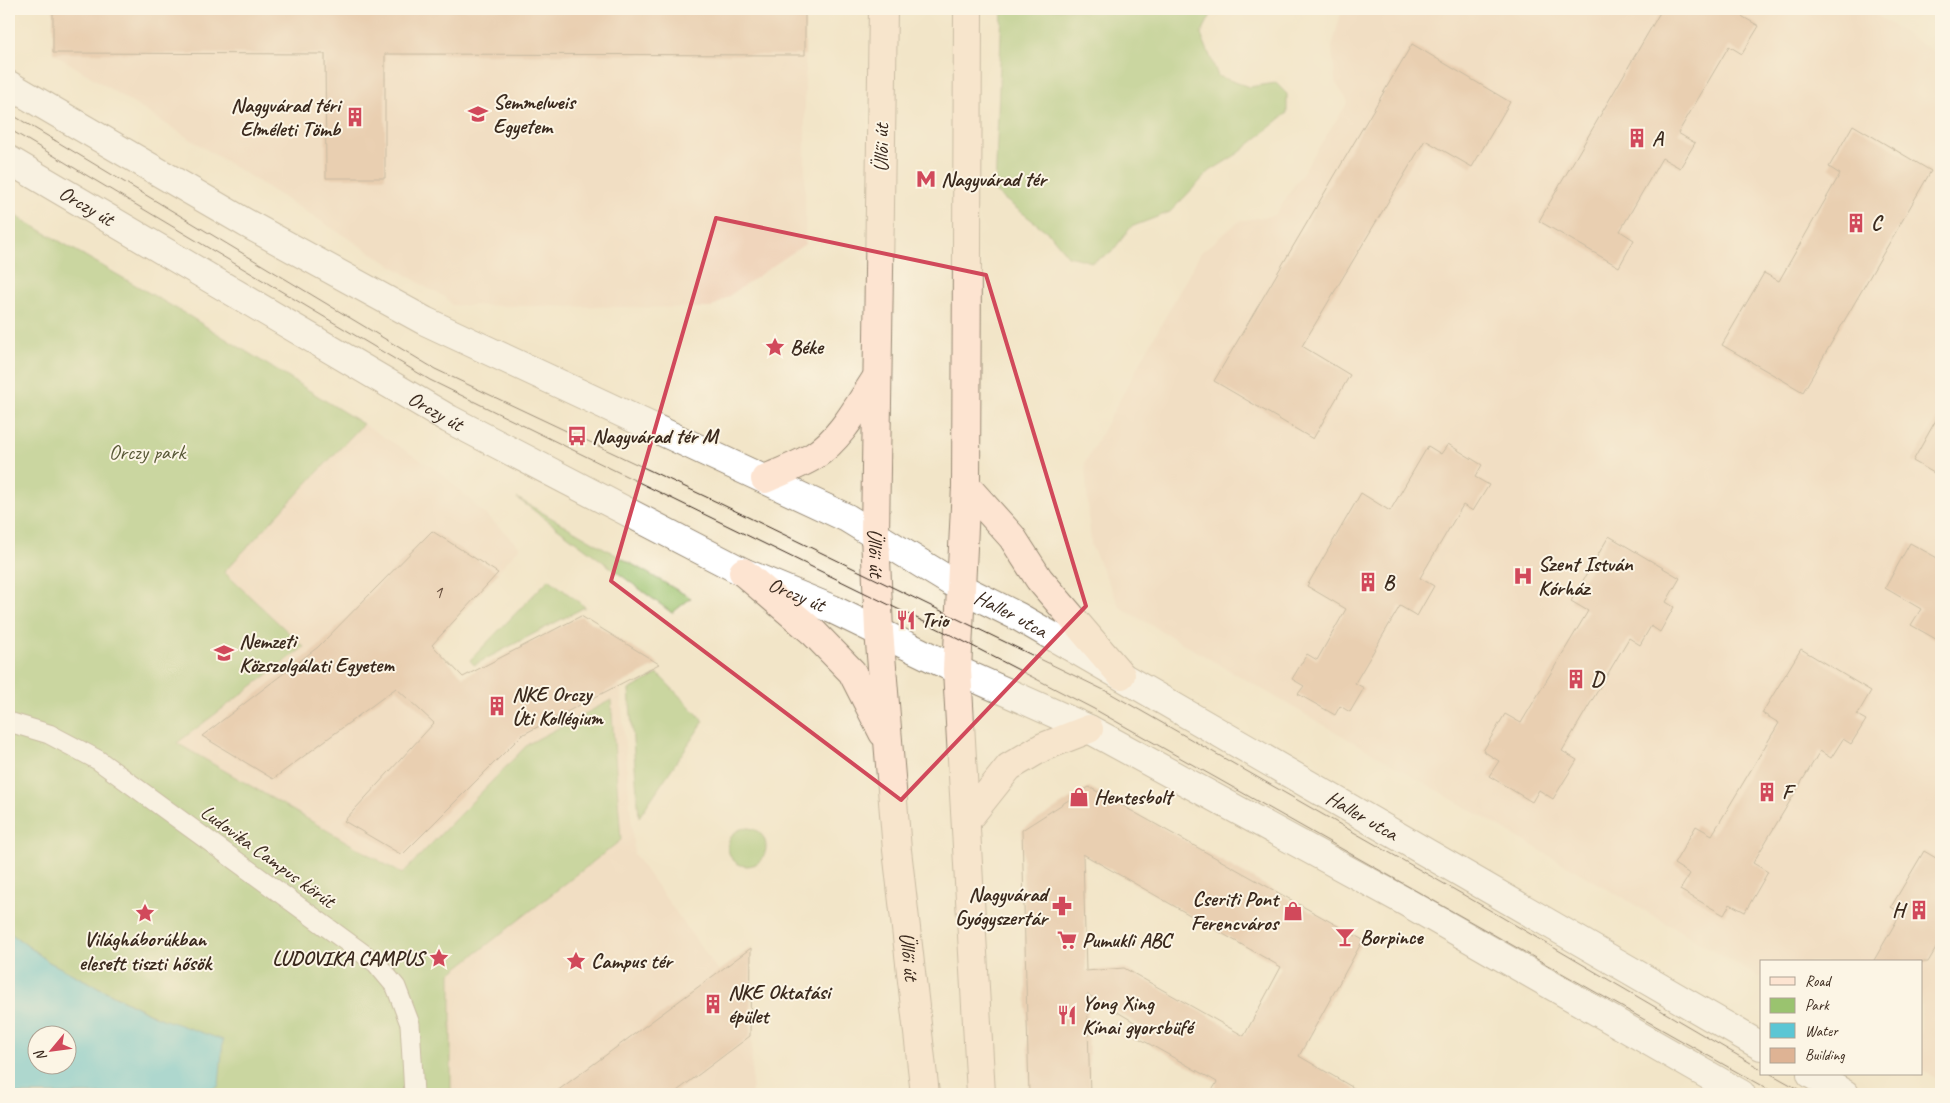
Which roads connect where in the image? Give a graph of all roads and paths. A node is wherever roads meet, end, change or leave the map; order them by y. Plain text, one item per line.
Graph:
1 (883, 9) edge
2 (968, 9) edge
3 (9, 85) edge
4 (9, 160) edge
5 (877, 377) junction
6 (765, 479) junction
7 (966, 486) junction
8 (875, 534) junction
9 (743, 572) junction
10 (961, 588) junction
11 (879, 630) junction
12 (957, 670) junction
13 (1121, 675) junction
14 (9, 722) edge
15 (1089, 730) junction
16 (888, 744) junction
17 (966, 820) junction
18 (1760, 1045) edge
19 (1814, 1076) edge
20 (414, 1094) edge
21 (925, 1094) edge
22 (981, 1094) edge
23 (1741, 1094) edge
24 (1845, 1094) edge

1 - 5 main road, Üllői út
2 - 7 main road
3 - 6 street
4 - 9 street, Orczy út
5 - 6 main road
5 - 8 main road, Üllői út
6 - 8 street
7 - 10 main road
7 - 13 main road
8 - 10 street, Haller utca
8 - 11 main road, Üllői út
9 - 11 street, Orczy út
9 - 16 main road
10 - 12 main road
10 - 13 street, Haller utca
11 - 12 street, Orczy út
11 - 16 main road, Üllői út
12 - 15 street
12 - 17 main road
13 - 18 street, Haller utca
14 - 20 street, Ludovika Campus körút
15 - 17 main road
15 - 23 street
16 - 21 main road, Üllői út
17 - 22 main road
19 - 24 street

